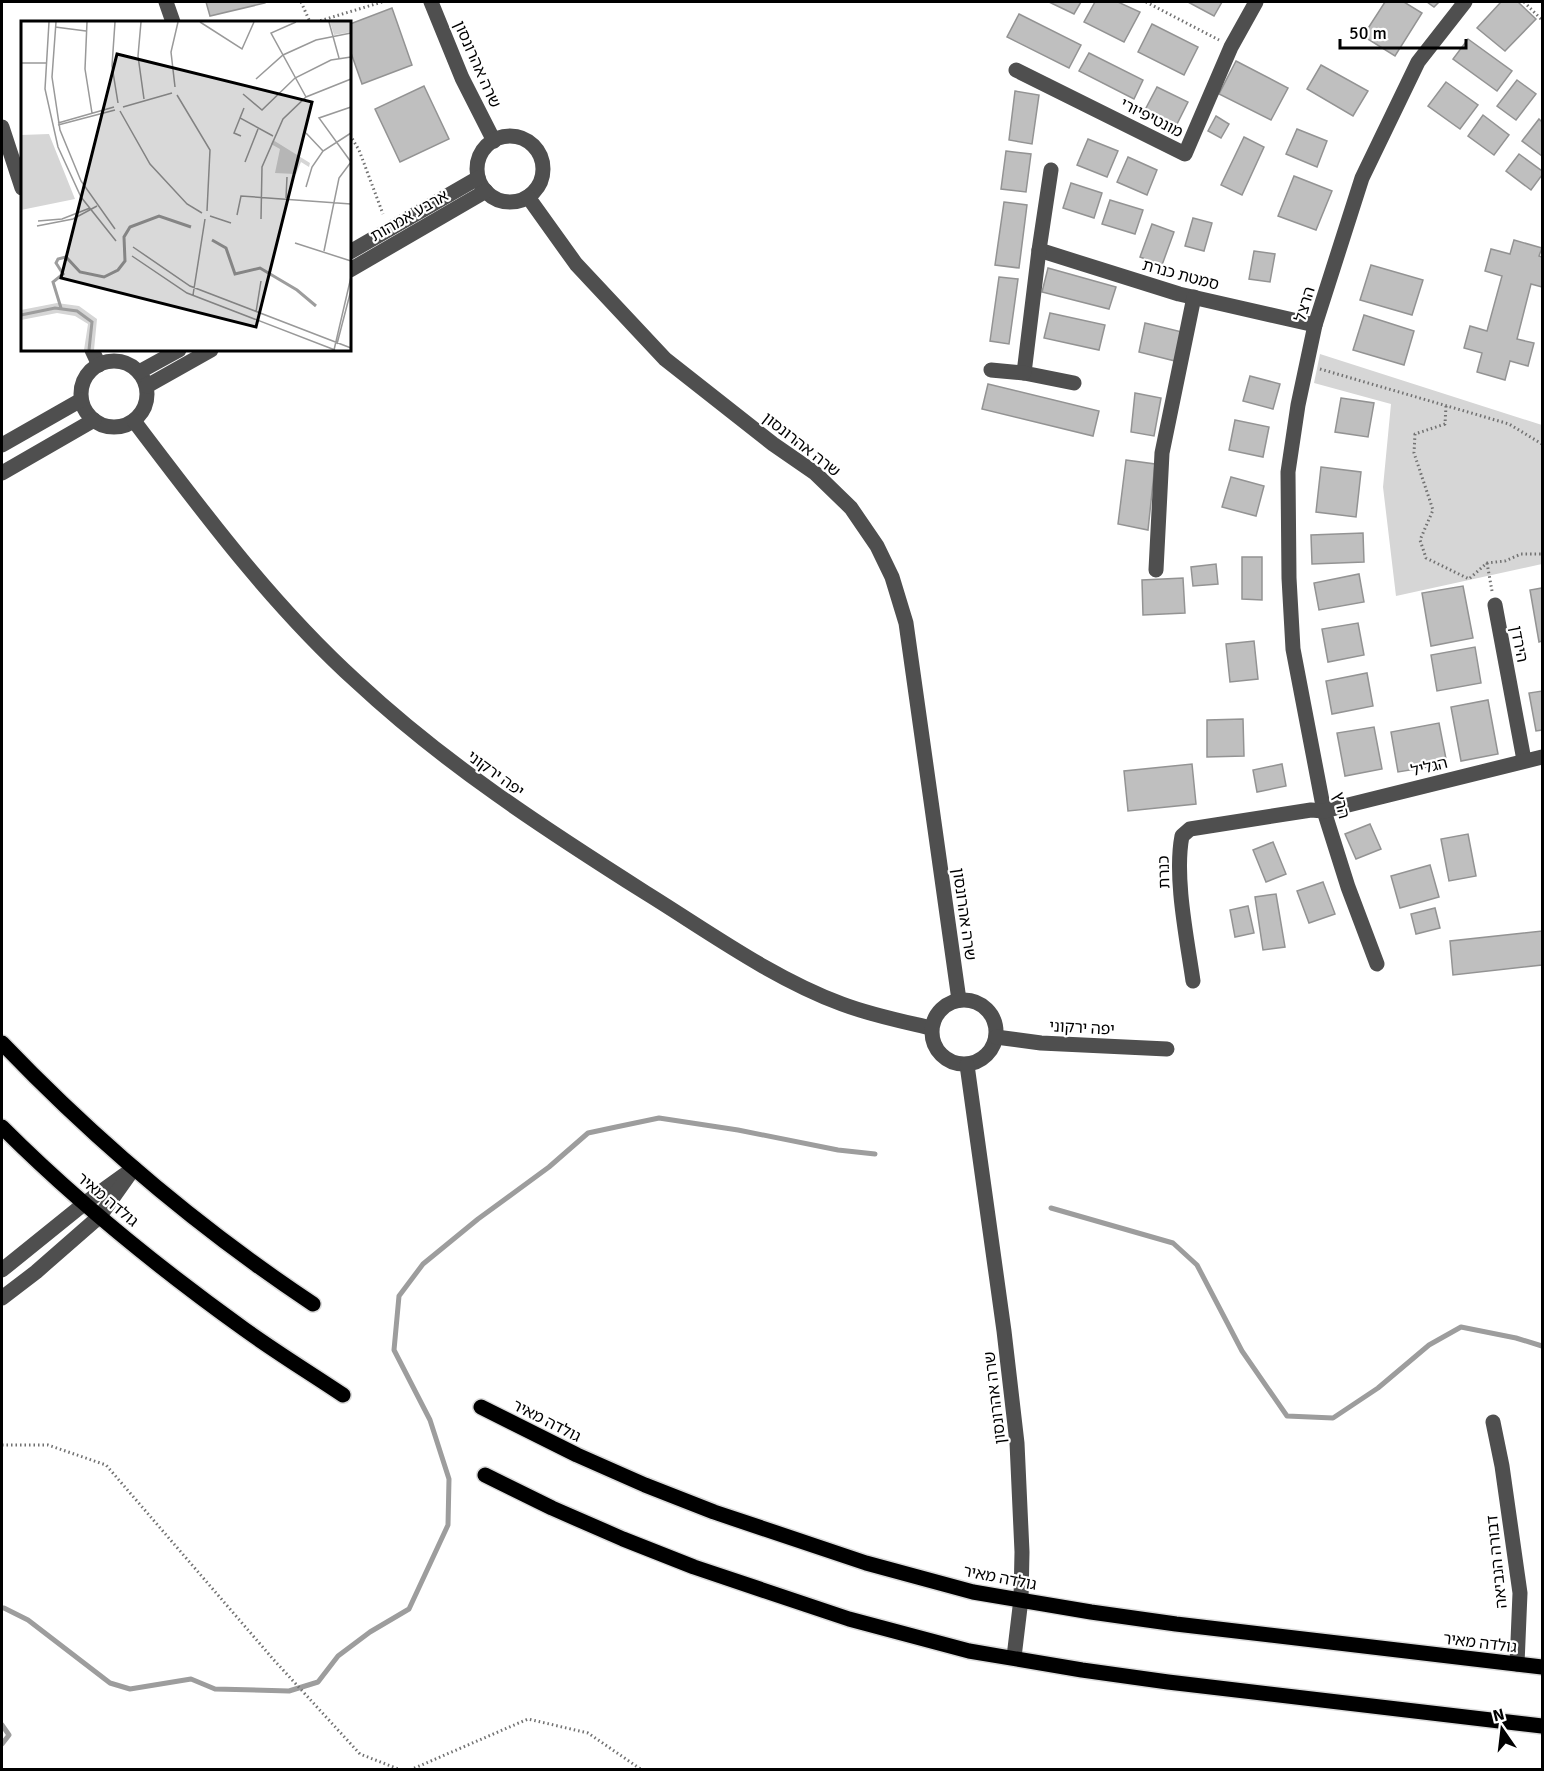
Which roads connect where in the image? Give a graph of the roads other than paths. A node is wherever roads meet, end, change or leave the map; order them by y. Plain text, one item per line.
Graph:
1 (166, 2) edge
2 (431, 2) edge
3 (1256, 2) edge
4 (1466, 2) edge
5 (173, 21) edge
6 (1017, 70) dead end
7 (2, 127) edge
8 (494, 141) junction
9 (1051, 170) dead end
10 (21, 185) edge
11 (482, 185) junction
12 (528, 197) junction
13 (1039, 250) junction
14 (351, 251) edge
15 (351, 269) edge
16 (1194, 297) junction
17 (1315, 325) junction
18 (92, 351) edge
19 (177, 351) edge
20 (209, 351) edge
21 (99, 365) junction
22 (991, 370) dead end
23 (139, 372) junction
24 (1024, 373) junction
25 (1074, 382) dead end
26 (147, 386) junction
27 (81, 400) junction
28 (94, 420) junction
29 (134, 422) junction
30 (2, 445) edge
31 (2, 473) edge
32 (1156, 570) dead end
33 (1495, 605) road end
34 (1293, 649) joint
35 (1542, 757) edge
36 (1524, 760) junction
37 (1324, 811) junction
38 (1377, 964) dead end
39 (1193, 981) dead end
40 (959, 1000) junction
41 (931, 1028) junction
42 (996, 1037) junction
43 (2, 1043) edge
44 (1167, 1049) dead end
45 (967, 1065) junction
46 (2, 1127) edge
47 (134, 1168) junction
48 (85, 1203) junction
49 (100, 1216) junction
50 (2, 1270) edge
51 (2, 1298) edge
52 (313, 1304) dead end
53 (343, 1395) dead end
54 (481, 1407) dead end
55 (1493, 1422) dead end
56 (485, 1475) dead end
57 (1020, 1599) junction
58 (1014, 1657) junction
59 (1517, 1664) junction
60 (1542, 1667) edge
61 (1542, 1726) edge

1 - 5 street
2 - 8 street, שרה אהרונסון
3 - 6 street, מונטיפיורי
4 - 17 street, הרצל
7 - 10 street
8 - 11 street
8 - 12 street
9 - 13 street
11 - 12 street
11 - 14 street, ארבע אמהות
11 - 15 street, ארבע אמהות
12 - 40 street, שרה אהרונסון
13 - 16 street, סמטת כנרת
13 - 24 street
16 - 17 street, סמטת כנרת
16 - 32 street
17 - 34 street, הרצל
18 - 21 street
19 - 23 street
20 - 26 street
21 - 23 street
21 - 27 street
22 - 24 street
23 - 26 street
24 - 25 street
26 - 29 street
27 - 28 street
27 - 30 street
28 - 29 street
28 - 31 street
29 - 41 street, יפה ירקוני
33 - 36 street, הירדן
34 - 37 street, הרץ
35 - 36 street, הגליל
36 - 37 street, הגליל
37 - 38 street, הרץ
37 - 39 street, כנרת
40 - 41 street
40 - 42 street
41 - 45 street
42 - 44 street, יפה ירקוני
42 - 45 street
43 - 47 main road
45 - 57 street, שרה אהרונסון
46 - 48 main road, גולדה מאיר
47 - 48 street
47 - 49 street
47 - 52 main road
48 - 49 main road, גולדה מאיר
48 - 50 street
49 - 51 street
49 - 53 main road, גולדה מאיר
54 - 57 main road, גולדה מאיר
55 - 59 street, דבורה הנביאה
56 - 58 main road
57 - 58 street, שרה אהרונסון
57 - 59 main road, גולדה מאיר
58 - 61 main road
59 - 60 main road, גולדה מאיר

